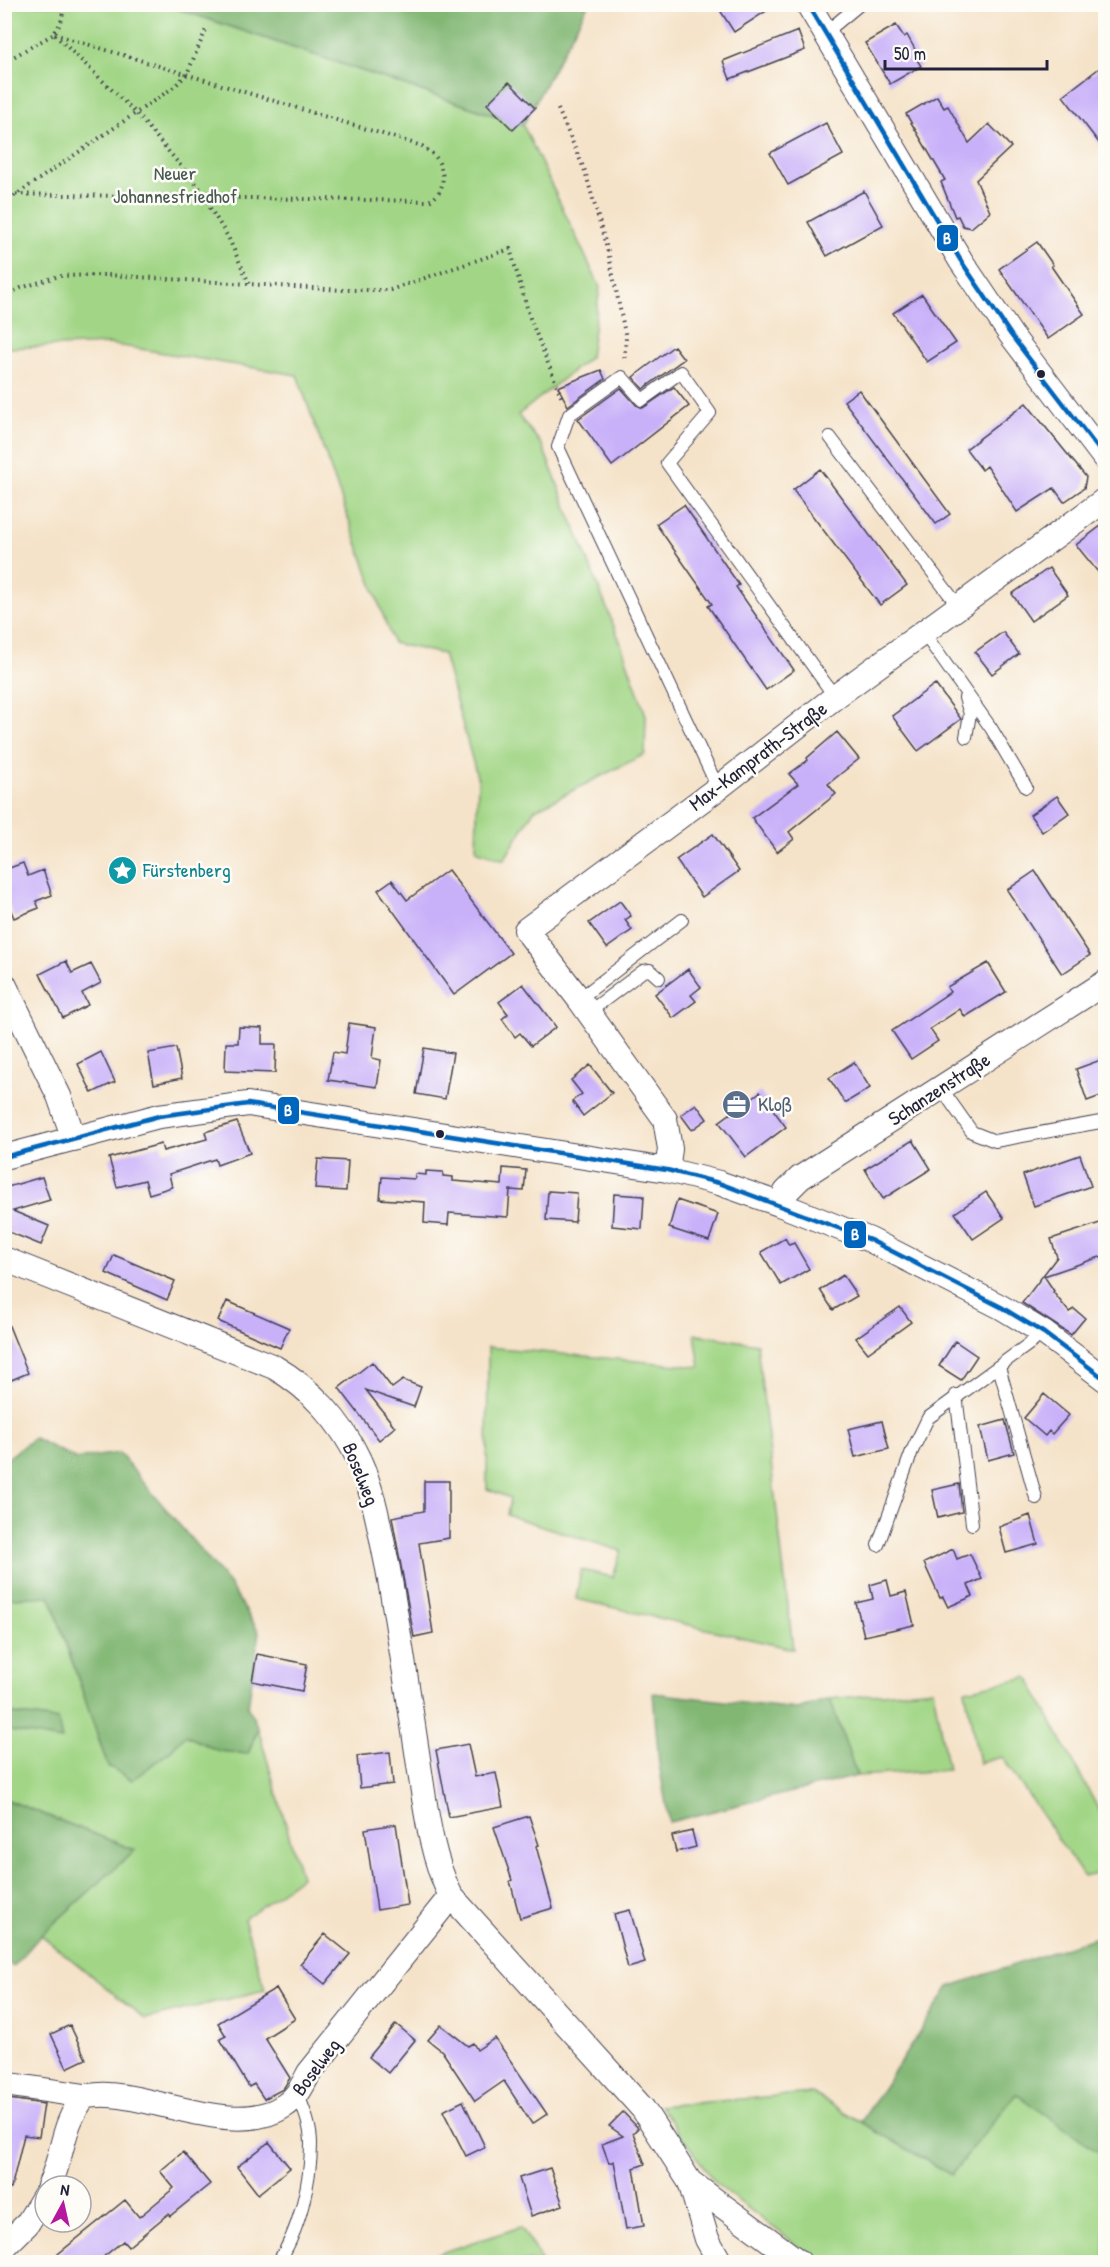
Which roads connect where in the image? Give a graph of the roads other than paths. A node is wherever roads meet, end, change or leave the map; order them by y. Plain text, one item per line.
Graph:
1 (808, 4) edge
2 (860, 4) edge
3 (825, 33) junction
4 (830, 437) dead end
5 (1106, 460) edge
6 (1106, 498) edge
7 (959, 606) junction
8 (923, 632) junction
9 (956, 678) junction
10 (835, 696) junction
11 (966, 737) dead end
12 (1026, 787) dead end
13 (718, 788) junction
14 (682, 920) dead end
15 (659, 978) dead end
16 (1106, 982) edge
17 (4, 984) edge
18 (584, 1006) junction
19 (941, 1088) junction
20 (1106, 1121) edge
21 (74, 1139) junction
22 (4, 1157) edge
23 (667, 1170) junction
24 (779, 1204) junction
25 (4, 1259) edge
26 (1044, 1334) junction
27 (999, 1367) junction
28 (1106, 1380) edge
29 (956, 1395) junction
30 (1036, 1498) dead end
31 (972, 1524) dead end
32 (878, 1545) dead end
33 (451, 1896) junction
34 (4, 2084) edge
35 (298, 2095) junction
36 (85, 2096) junction
37 (54, 2174) edge
38 (690, 2182) junction
39 (33, 2214) edge
40 (4, 2247) edge
41 (278, 2262) edge
42 (720, 2262) edge
43 (799, 2262) edge

1 - 3 street
2 - 3 lane
3 - 5 street
4 - 7 lane
6 - 7 street, Max-Kamprath-Straße
7 - 8 street, Max-Kamprath-Straße
8 - 9 lane
8 - 10 street, Max-Kamprath-Straße
9 - 11 lane
9 - 12 lane
10 - 13 street, Max-Kamprath-Straße
10 - 13 lane
13 - 18 street, Max-Kamprath-Straße
14 - 18 lane
15 - 18 lane
16 - 19 street, Schanzenstraße
17 - 21 street
18 - 23 street, Max-Kamprath-Straße
19 - 20 lane
19 - 24 street, Schanzenstraße
21 - 22 street
21 - 23 street
23 - 24 street
24 - 26 street
25 - 33 street, Boselweg
26 - 27 lane
26 - 28 street
27 - 29 lane
27 - 30 lane
29 - 31 lane
29 - 32 lane
33 - 35 street, Boselweg
33 - 38 street, Boselweg
34 - 36 street, Boselweg
35 - 36 street, Boselweg
35 - 41 lane
36 - 37 street
38 - 42 street, Boselweg
38 - 43 street
39 - 40 street

